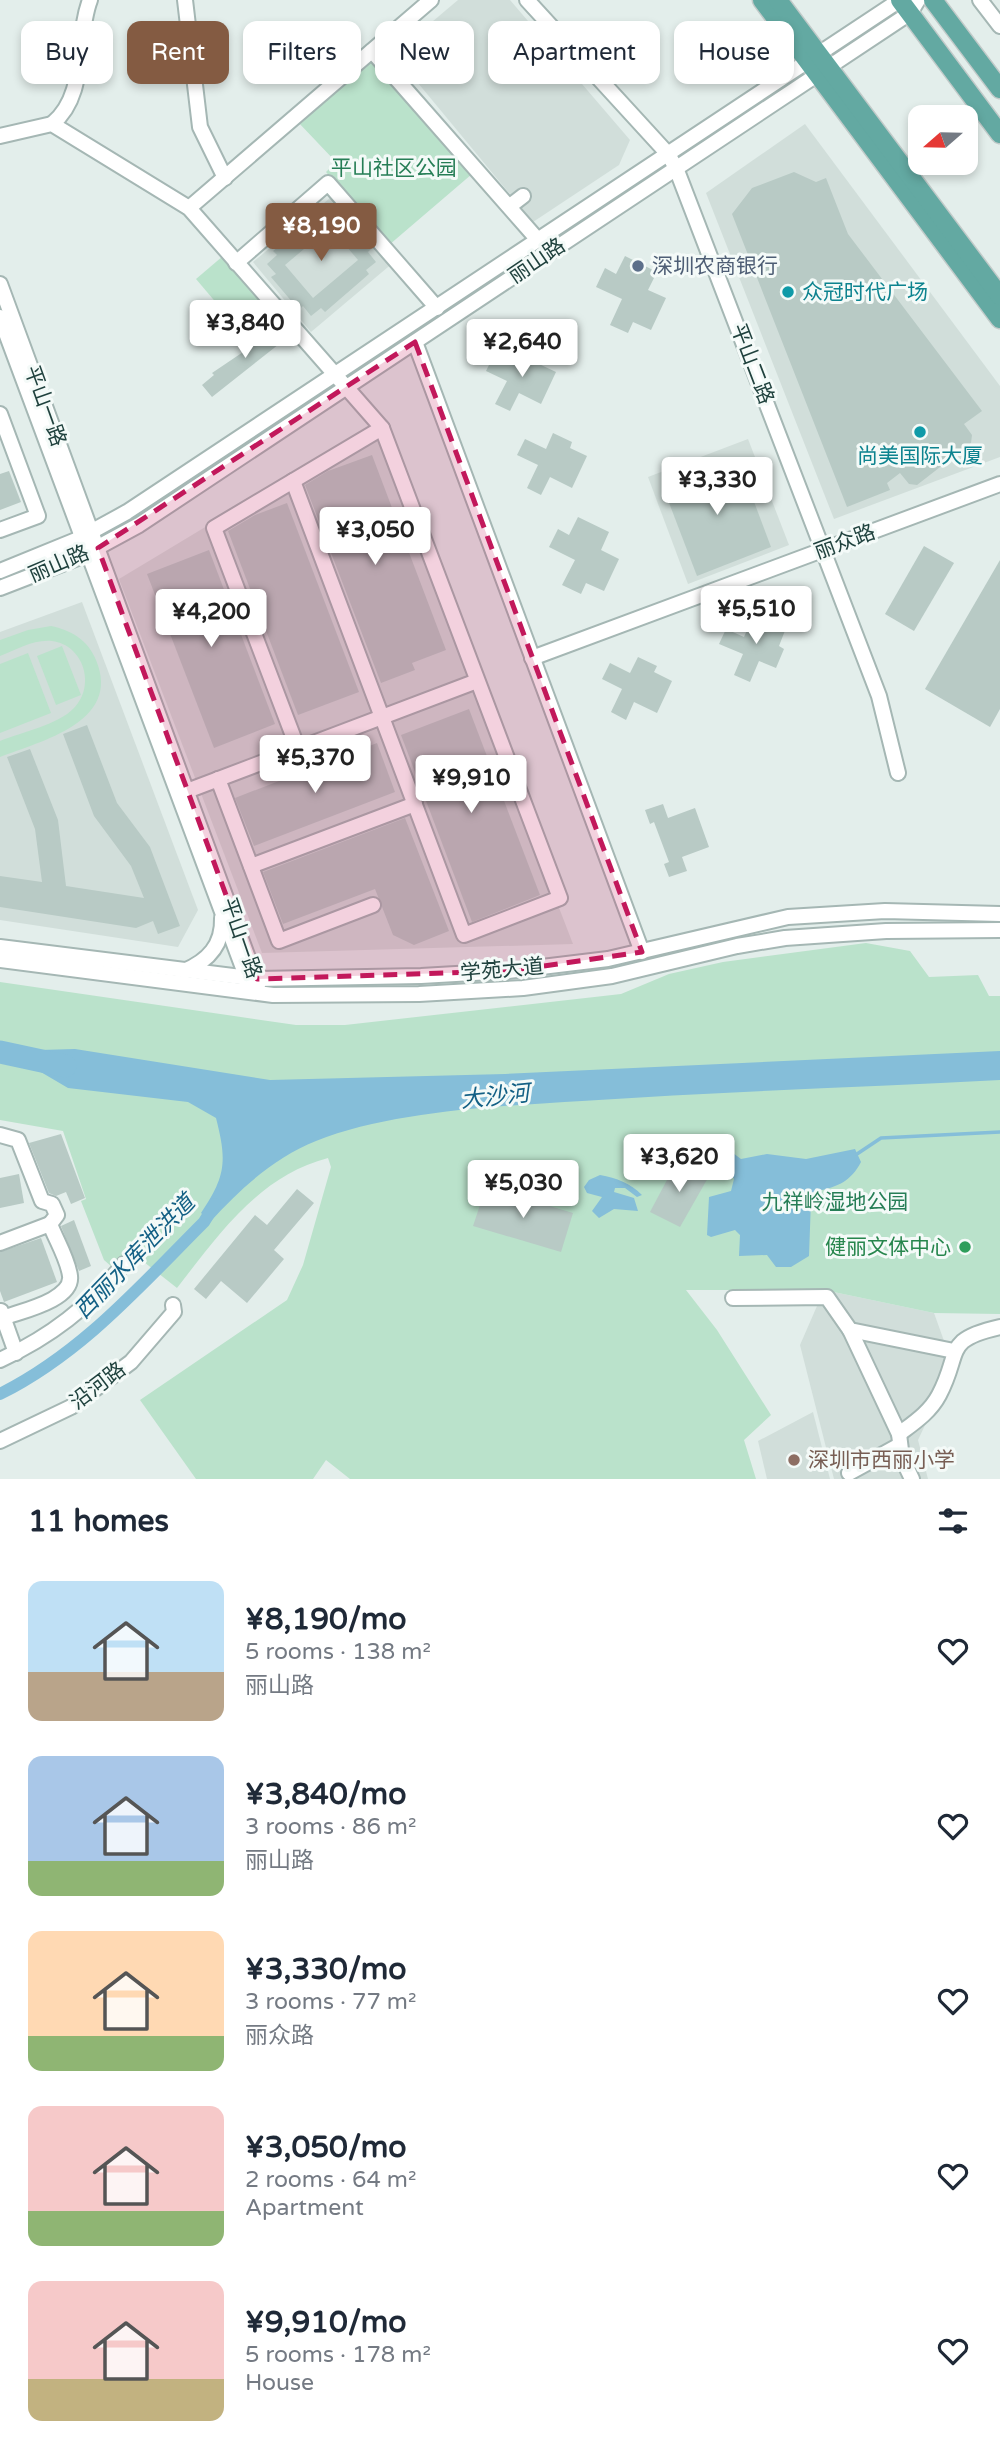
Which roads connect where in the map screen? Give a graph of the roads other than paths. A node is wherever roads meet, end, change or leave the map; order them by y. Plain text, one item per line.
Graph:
1 (90, 0) edge
2 (185, 0) edge
3 (431, 0) edge
4 (527, 0) edge
5 (762, 0) edge
6 (778, 0) edge
7 (933, 0) edge
8 (980, 0) edge
9 (909, 4) edge
10 (1000, 26) edge
11 (372, 51) junction
12 (817, 65) junction
13 (1000, 89) edge
14 (52, 124) junction
15 (1000, 134) edge
16 (0, 136) edge
17 (668, 154) junction
18 (677, 168) junction
19 (225, 178) junction
20 (523, 196) dead end
21 (510, 206) junction
22 (189, 208) junction
23 (538, 240) junction
24 (236, 263) junction
25 (0, 284) edge
26 (1000, 296) edge
27 (436, 307) junction
28 (0, 317) edge
29 (1000, 319) edge
30 (415, 342) junction
31 (12, 349) edge
32 (334, 375) junction
33 (346, 387) junction
34 (0, 414) edge
35 (382, 428) junction
36 (293, 481) junction
37 (1000, 484) edge
38 (0, 530) edge
39 (87, 535) junction
40 (823, 550) junction
41 (93, 551) junction
42 (0, 571) edge
43 (0, 588) edge
44 (533, 658) junction
45 (477, 681) junction
46 (382, 717) junction
47 (298, 749) junction
48 (898, 773) dead end
49 (218, 779) junction
50 (183, 792) junction
51 (415, 804) junction
52 (251, 866) junction
53 (373, 905) dead end
54 (221, 910) junction
55 (1000, 914) edge
56 (1000, 930) edge
57 (0, 947) edge
58 (642, 952) junction
59 (0, 960) edge
60 (184, 971) junction
61 (253, 983) junction
62 (0, 1135) edge
63 (50, 1224) junction
64 (0, 1242) edge
65 (124, 1264) dead end
66 (733, 1298) dead end
67 (173, 1305) dead end
68 (2, 1313) edge
69 (1000, 1327) edge
70 (850, 1330) junction
71 (954, 1351) junction
72 (16, 1353) junction
73 (0, 1360) edge
74 (900, 1439) junction
75 (0, 1441) edge
76 (849, 1473) dead end
77 (912, 1479) edge

1 - 14 street
2 - 19 street
3 - 11 street
4 - 17 street, 平山二路
5 - 12 main road
6 - 12 main road
7 - 13 main road
8 - 10 street
9 - 12 street, 丽山路
9 - 15 main road
11 - 19 street
11 - 21 street
12 - 17 street, 丽山路
12 - 18 street, 丽山路
12 - 26 main road
12 - 29 main road
14 - 16 street
14 - 22 street
17 - 18 street, 平山二路
17 - 23 street, 丽山路
18 - 30 street, 丽山路
18 - 40 street, 平山二路
19 - 22 street
20 - 21 street
21 - 23 street
22 - 24 street
23 - 27 street, 丽山路
24 - 27 street
24 - 32 street
25 - 31 street, 平山一路
27 - 32 street, 丽山路
28 - 31 street, 平山一路
30 - 33 street, 丽山路
30 - 44 street
31 - 39 street, 平山一路
32 - 33 street
32 - 39 street, 丽山路
33 - 35 street
33 - 41 street, 丽山路
34 - 38 street
35 - 36 street
35 - 45 street
36 - 46 street
36 - 47 street
37 - 40 street, 丽众路
39 - 41 street, 平山一路
39 - 42 street, 丽山路
40 - 44 street, 丽众路
40 - 48 street, 平山二路
41 - 43 street, 丽山路
41 - 50 street, 平山一路
44 - 58 street
45 - 46 street
45 - 51 street
46 - 47 street
46 - 51 street
47 - 49 street
49 - 50 street
49 - 52 street
50 - 54 street, 平山一路
50 - 61 street, 平山一路
51 - 52 street
52 - 53 street
54 - 60 street
54 - 61 street, 平山一路
55 - 58 street, 学苑大道
56 - 61 street, 学苑大道
57 - 60 street, 学苑大道
58 - 61 street, 学苑大道
59 - 61 street, 学苑大道
60 - 61 street, 学苑大道
62 - 63 street
63 - 64 street
63 - 68 street
65 - 72 street
66 - 70 street
67 - 75 street, 沿河路
68 - 72 street
69 - 71 street
70 - 71 street
70 - 74 street
71 - 74 street
72 - 73 street
74 - 76 street
74 - 77 street

